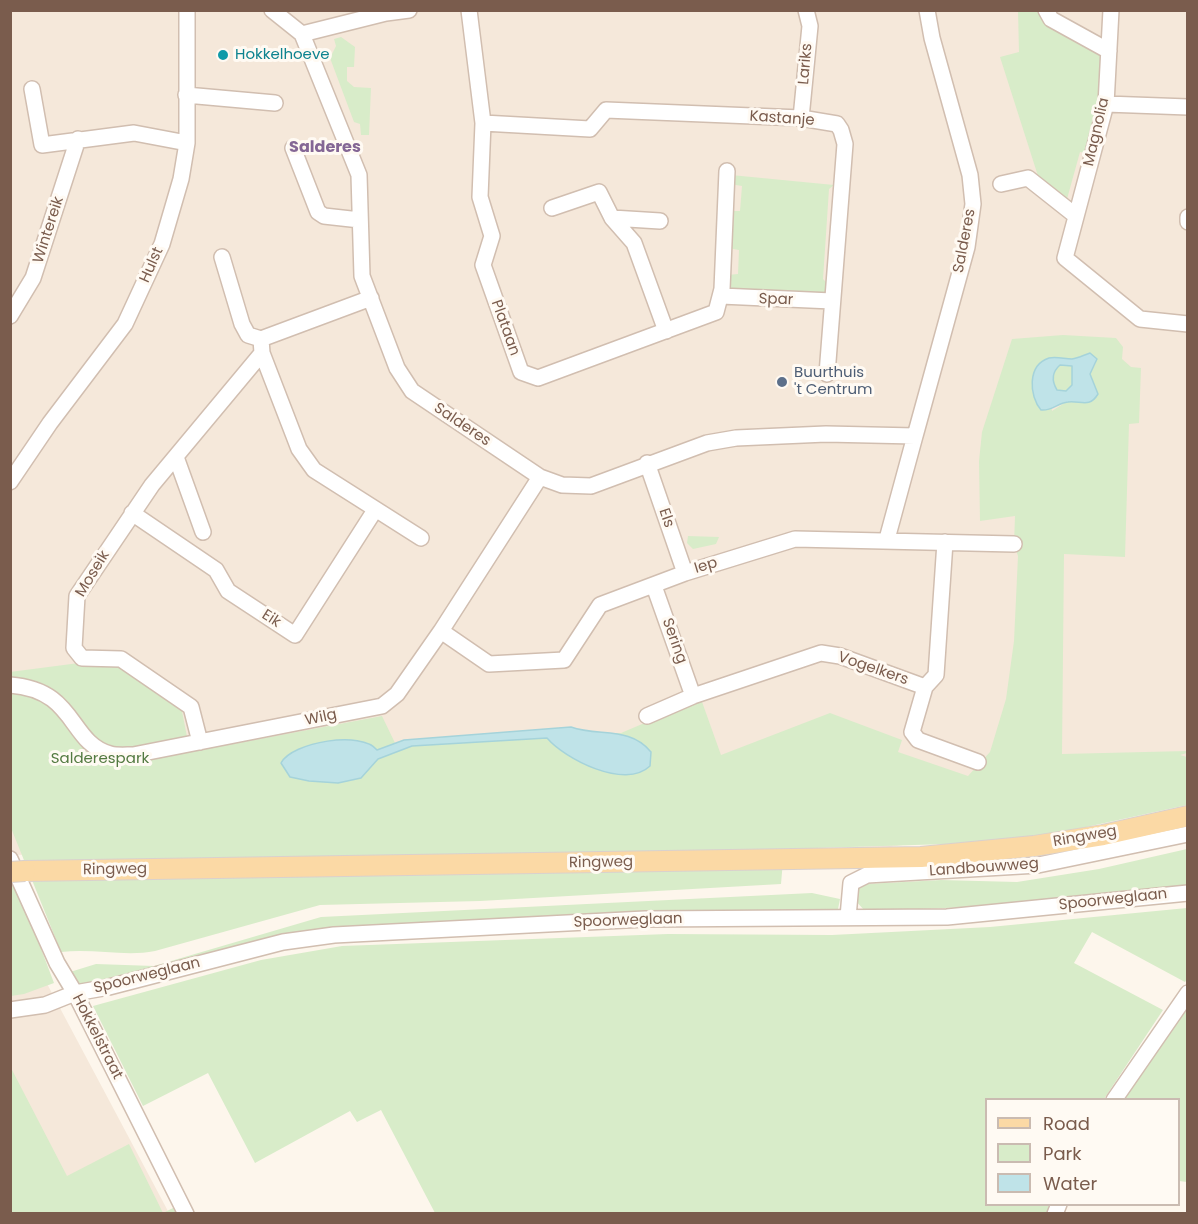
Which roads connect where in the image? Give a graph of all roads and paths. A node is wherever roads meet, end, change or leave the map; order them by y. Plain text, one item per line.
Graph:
1 (187, 10) edge
2 (272, 10) edge
3 (409, 10) edge
4 (469, 10) edge
5 (806, 10) edge
6 (927, 10) edge
7 (1046, 10) edge
8 (1111, 10) edge
9 (302, 34) junction
10 (1109, 51) junction
11 (32, 89) dead end
12 (186, 96) junction
13 (275, 103) dead end
14 (1106, 104) junction
15 (1188, 107) edge
16 (801, 118) junction
17 (483, 123) junction
18 (78, 139) junction
19 (187, 143) junction
20 (293, 148) dead end
21 (727, 171) dead end
22 (1001, 184) dead end
23 (552, 208) dead end
24 (1076, 216) junction
25 (1188, 217) edge
26 (612, 218) junction
27 (360, 220) junction
28 (660, 221) dead end
29 (1188, 222) edge
30 (222, 256) dead end
31 (721, 296) junction
32 (370, 298) junction
33 (832, 301) junction
34 (10, 316) edge
35 (1188, 324) edge
36 (666, 331) junction
37 (261, 346) junction
38 (827, 374) dead end
39 (915, 436) junction
40 (176, 457) junction
41 (647, 463) junction
42 (540, 477) junction
43 (10, 482) edge
44 (375, 510) junction
45 (132, 513) junction
46 (203, 532) dead end
47 (421, 537) dead end
48 (887, 539) junction
49 (945, 542) junction
50 (1014, 544) dead end
51 (685, 573) junction
52 (654, 586) junction
53 (441, 632) junction
54 (10, 685) edge
55 (925, 687) junction
56 (693, 696) junction
57 (647, 716) dead end
58 (200, 742) junction
59 (978, 762) dead end
60 (1188, 816) edge
61 (1188, 834) edge
62 (15, 867) edge
63 (1188, 893) edge
64 (848, 917) junction
65 (75, 993) junction
66 (1188, 993) edge
67 (10, 1010) edge
68 (1115, 1098) edge
69 (186, 1214) edge

1 - 12 street, Hulst
2 - 9 street, Salderes
3 - 9 street
4 - 17 street, Plataan
5 - 16 street, Lariks
6 - 39 street, Salderes
7 - 10 street
8 - 10 street, Magnolia
9 - 27 street, Salderes
10 - 14 street, Magnolia
11 - 18 street
12 - 13 street
12 - 19 street, Hulst
14 - 15 street
14 - 24 street, Magnolia
16 - 17 street, Kastanje
16 - 33 street, Kastanje
17 - 36 street, Plataan
18 - 19 street
18 - 34 street, Wintereik
19 - 43 street, Hulst
20 - 27 street
21 - 31 street
22 - 24 street
23 - 26 street
24 - 35 street, Magnolia
25 - 29 street
26 - 28 street
26 - 36 street
27 - 32 street, Salderes
30 - 37 street
31 - 33 street, Spar
31 - 36 street, Plataan
32 - 37 street, Moseik
32 - 42 street, Salderes
33 - 38 street, Kastanje
37 - 40 street, Moseik
37 - 44 street
39 - 41 street, Salderes
39 - 48 street, Salderes
40 - 45 street, Moseik
40 - 46 street
41 - 42 street, Salderes
41 - 51 street, Els
42 - 53 street, Wilg
44 - 45 street, Eik
44 - 47 street
45 - 58 street, Moseik
48 - 49 street, Iep
48 - 51 street, Iep
49 - 50 street, Iep
49 - 55 street, Vogelkers
51 - 52 street, Iep
52 - 53 street, Iep
52 - 56 street, Sering
53 - 58 street, Wilg
54 - 58 street, Wilg
55 - 56 street, Vogelkers
55 - 59 street
56 - 57 street, Vogelkers
60 - 62 main road, Ringweg
61 - 64 street, Landbouwweg
62 - 65 street, Hokkelstraat
63 - 64 street, Spoorweglaan
64 - 65 street, Spoorweglaan
65 - 67 street, Spoorweglaan
65 - 69 street, Hokkelstraat
66 - 68 street

